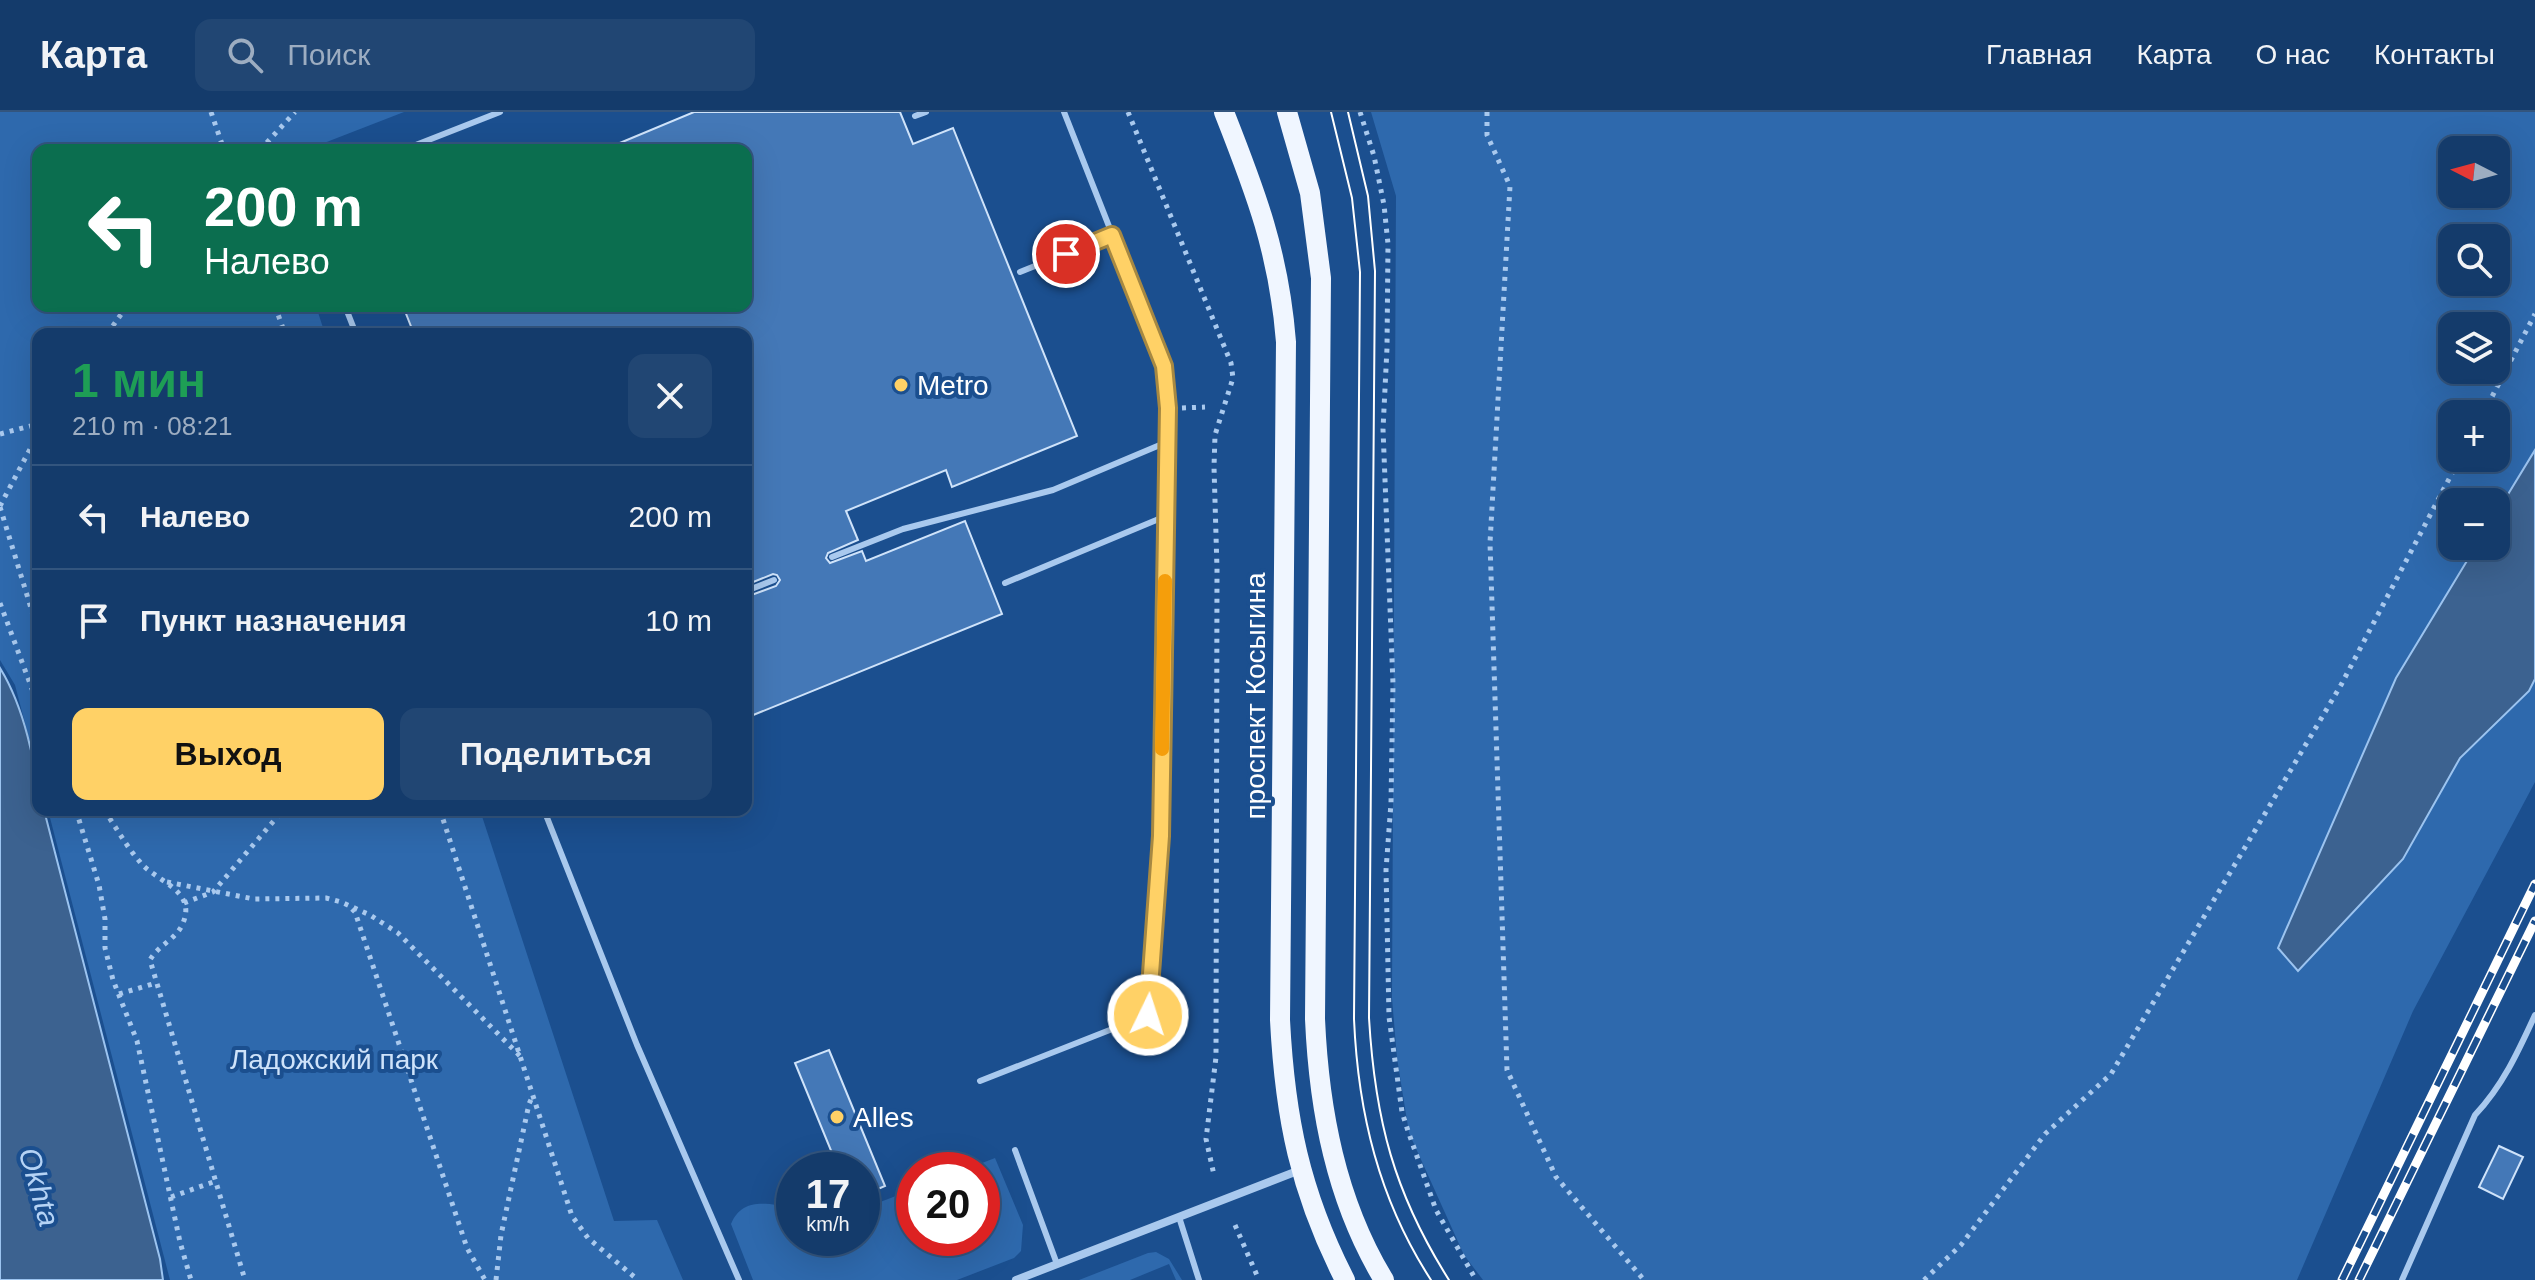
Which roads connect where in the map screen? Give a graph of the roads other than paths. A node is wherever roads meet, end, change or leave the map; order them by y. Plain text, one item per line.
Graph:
1 (500, 112) edge
2 (926, 112) edge
3 (1064, 112) edge
4 (1224, 112) edge
5 (1287, 112) edge
6 (915, 116) dead end
7 (418, 144) edge
8 (1112, 235) junction
9 (1020, 272) dead end
10 (1167, 442) junction
11 (1166, 516) junction
12 (832, 557) dead end
13 (774, 580) dead end
14 (1005, 583) dead end
15 (752, 589) edge
16 (546, 816) edge
17 (2535, 1015) edge
18 (980, 1081) dead end
19 (1015, 1150) dead end
20 (1300, 1170) junction
21 (1179, 1217) junction
22 (1057, 1264) junction
23 (739, 1280) edge
24 (1016, 1280) edge
25 (1199, 1280) edge
26 (1345, 1280) edge
27 (1384, 1280) edge
28 (2402, 1280) edge

1 - 7 lane
2 - 6 lane
3 - 8 lane
4 - 20 main road, проспект Косыгина
5 - 27 main road
8 - 9 lane
8 - 10 lane
10 - 11 lane
10 - 12 lane
11 - 14 lane
11 - 18 lane
13 - 15 lane
16 - 23 lane
17 - 28 lane
19 - 22 lane
20 - 21 street
20 - 26 main road, проспект Косыгина
21 - 22 street
21 - 25 lane
22 - 24 street

